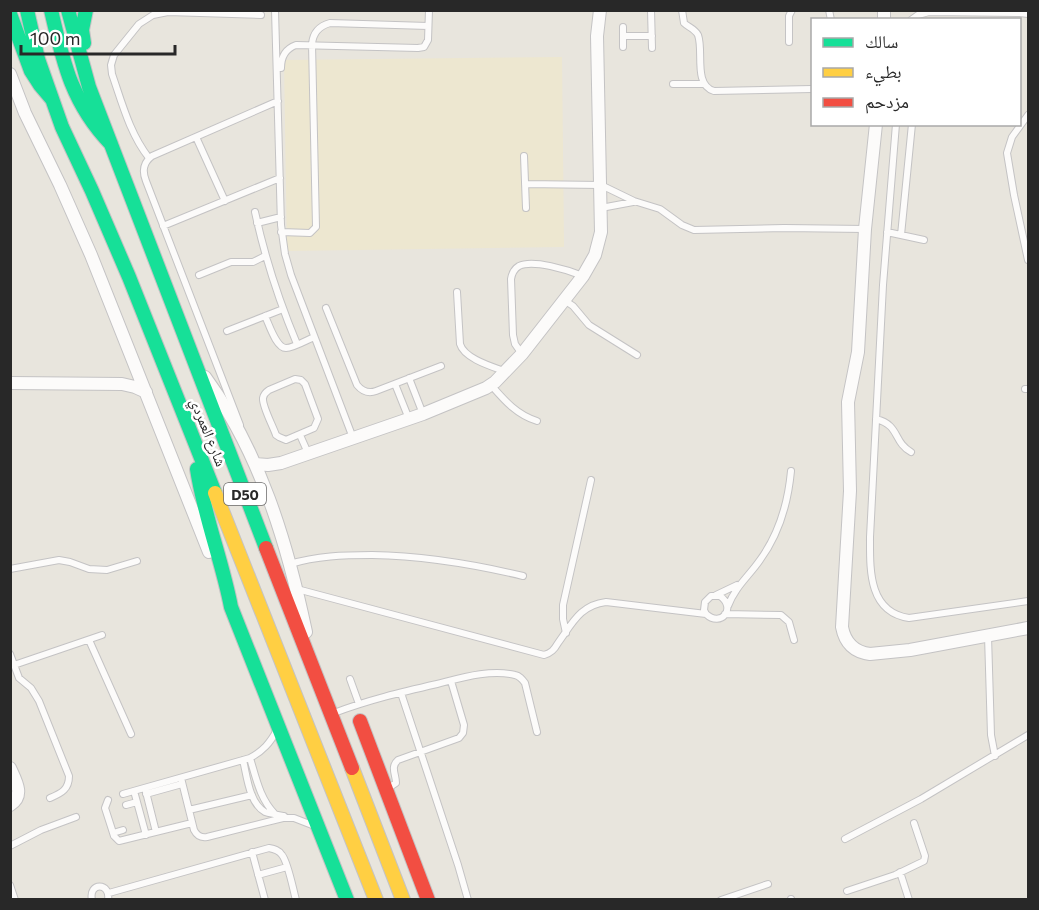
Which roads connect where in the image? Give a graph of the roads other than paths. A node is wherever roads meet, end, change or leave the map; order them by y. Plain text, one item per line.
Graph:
1 (27, 10) edge
2 (51, 10) edge
3 (68, 10) edge
4 (86, 10) edge
5 (275, 10) edge
6 (593, 10) edge
7 (600, 10) edge
8 (651, 10) edge
9 (682, 10) edge
10 (792, 10) edge
11 (427, 12) edge
12 (10, 14) edge
13 (1029, 14) edge
14 (261, 15) dead end
15 (914, 18) edge
16 (428, 26) junction
17 (623, 27) dead end
18 (597, 36) junction
19 (623, 36) junction
20 (652, 36) junction
21 (789, 42) dead end
22 (312, 44) junction
23 (623, 47) dead end
24 (652, 48) dead end
25 (11, 75) edge
26 (673, 84) dead end
27 (703, 84) junction
28 (278, 86) junction
29 (89, 87) junction
30 (811, 89) edge
31 (51, 98) junction
32 (278, 101) junction
33 (876, 126) edge
34 (896, 126) edge
35 (912, 126) edge
36 (1020, 126) edge
37 (196, 137) junction
38 (111, 144) junction
39 (524, 156) dead end
40 (149, 158) junction
41 (280, 178) junction
42 (525, 184) junction
43 (601, 185) junction
44 (225, 201) junction
45 (634, 201) junction
46 (526, 208) dead end
47 (601, 208) junction
48 (255, 212) dead end
49 (281, 217) junction
50 (257, 223) junction
51 (163, 226) junction
52 (865, 229) junction
53 (281, 232) junction
54 (887, 232) junction
55 (901, 235) junction
56 (924, 240) dead end
57 (265, 256) junction
58 (1029, 260) edge
59 (199, 275) dead end
60 (583, 276) junction
61 (457, 292) dead end
62 (564, 300) junction
63 (326, 308) dead end
64 (283, 309) junction
65 (266, 316) junction
66 (227, 331) dead end
67 (314, 337) junction
68 (297, 344) junction
69 (522, 354) junction
70 (637, 355) dead end
71 (194, 362) junction
72 (135, 364) junction
73 (441, 366) dead end
74 (504, 371) junction
75 (410, 378) junction
76 (10, 383) edge
77 (122, 384) junction
78 (395, 384) junction
79 (491, 385) junction
80 (146, 392) junction
81 (423, 414) junction
82 (876, 419) junction
83 (409, 420) junction
84 (537, 421) dead end
85 (241, 435) junction
86 (300, 435) junction
87 (353, 438) junction
88 (196, 447) junction
89 (911, 452) dead end
90 (308, 453) junction
91 (255, 464) junction
92 (791, 471) dead end
93 (591, 480) dead end
94 (137, 561) dead end
95 (290, 564) junction
96 (10, 569) edge
97 (523, 576) dead end
98 (740, 584) junction
99 (296, 589) junction
100 (715, 596) junction
101 (1029, 601) edge
102 (231, 607) junction
103 (726, 610) junction
104 (706, 614) junction
105 (1029, 628) edge
106 (566, 633) junction
107 (102, 635) dead end
108 (988, 636) junction
109 (89, 640) junction
110 (794, 640) dead end
111 (10, 654) edge
112 (14, 665) junction
113 (312, 666) junction
114 (350, 680) dead end
115 (451, 681) junction
116 (401, 693) junction
117 (359, 704) junction
118 (331, 714) junction
119 (360, 721) dead end
120 (279, 726) junction
121 (537, 732) dead end
122 (131, 734) dead end
123 (1029, 735) edge
124 (420, 752) junction
125 (995, 756) junction
126 (247, 759) junction
127 (10, 768) edge
128 (181, 781) junction
129 (386, 789) junction
130 (134, 791) junction
131 (146, 791) junction
132 (123, 794) dead end
133 (252, 795) junction
134 (50, 798) dead end
135 (108, 800) dead end
136 (137, 802) junction
137 (126, 804) dead end
138 (10, 805) edge
139 (189, 810) junction
140 (275, 814) junction
141 (76, 817) dead end
142 (288, 817) junction
143 (192, 823) junction
144 (914, 823) dead end
145 (143, 825) junction
146 (134, 827) dead end
147 (318, 828) junction
148 (123, 830) dead end
149 (156, 832) junction
150 (113, 833) junction
151 (146, 835) junction
152 (845, 839) dead end
153 (10, 846) edge
154 (252, 852) junction
155 (287, 867) junction
156 (900, 873) junction
157 (258, 874) junction
158 (768, 884) dead end
159 (10, 885) edge
160 (847, 891) dead end
161 (108, 896) edge
162 (15, 900) edge
163 (92, 900) edge
164 (265, 900) edge
165 (296, 900) edge
166 (347, 900) edge
167 (376, 900) edge
168 (403, 900) edge
169 (428, 900) edge
170 (468, 900) edge
171 (722, 900) edge
172 (909, 900) edge

1 - 31 main road, شارع العمردي / D50
2 - 38 main road
3 - 29 main road, شارع العمردي / D50
4 - 29 main road
5 - 28 lane
6 - 18 street
7 - 18 street
8 - 20 lane
9 - 27 lane
10 - 21 lane
11 - 16 lane
12 - 31 main road
13 - 15 lane
14 - 40 lane
16 - 22 lane
16 - 22 lane
17 - 19 lane
18 - 43 street
19 - 20 lane
19 - 23 lane
20 - 24 lane
22 - 28 lane
22 - 53 lane
25 - 72 street
26 - 27 lane
27 - 30 lane
28 - 32 lane
29 - 38 main road, شارع العمردي / D50
31 - 88 main road, شارع العمردي / D50
32 - 37 lane
32 - 41 lane
33 - 52 street
34 - 54 lane
35 - 55 lane
36 - 58 lane
37 - 40 lane
37 - 44 lane
38 - 71 main road, شارع العمردي / D50
39 - 42 lane
40 - 51 lane
41 - 44 lane
41 - 49 lane
42 - 43 lane
42 - 46 lane
43 - 45 lane
43 - 47 street
44 - 51 lane
45 - 47 lane
45 - 52 lane
47 - 60 street
48 - 50 lane
49 - 50 lane
49 - 53 lane
50 - 57 lane
51 - 85 lane
52 - 108 street
53 - 67 lane
54 - 55 lane
54 - 82 lane
55 - 56 lane
57 - 59 lane
57 - 64 lane
60 - 62 street
60 - 69 lane
61 - 74 lane
62 - 69 street
62 - 70 lane
63 - 78 lane
64 - 65 lane
64 - 68 lane
65 - 66 lane
65 - 68 lane
67 - 68 lane
67 - 87 lane
69 - 74 street
71 - 85 street
71 - 113 main road, شارع العمردي / D50
72 - 77 street
72 - 80 street
73 - 75 lane
74 - 79 street
75 - 78 lane
75 - 81 lane
76 - 77 street
77 - 80 street
78 - 83 lane
79 - 81 street
79 - 84 lane
80 - 102 street
81 - 83 street
82 - 89 lane
82 - 101 lane
83 - 87 street
85 - 91 street
86 - 86 lane
86 - 90 lane
87 - 90 street
88 - 102 main road
88 - 167 main road, شارع العمردي / D50
90 - 91 street
91 - 95 street
92 - 98 lane
93 - 106 lane
94 - 96 lane
95 - 97 lane
95 - 99 street
98 - 100 lane
98 - 103 lane
99 - 106 lane
99 - 113 street
100 - 103 lane
100 - 104 lane
102 - 120 main road
103 - 104 lane
103 - 110 lane
104 - 106 lane
105 - 108 street
107 - 109 lane
108 - 125 lane
109 - 112 lane
109 - 122 lane
111 - 112 lane
112 - 134 lane
113 - 118 main road, شارع العمردي / D50
114 - 117 lane
115 - 116 lane
115 - 121 lane
115 - 124 lane
116 - 117 lane
116 - 124 lane
117 - 118 lane
118 - 168 main road, شارع العمردي / D50
119 - 129 main road
120 - 126 lane
120 - 147 main road
123 - 125 lane
124 - 129 lane
124 - 170 lane
125 - 152 lane
126 - 128 lane
126 - 133 lane
126 - 140 lane
127 - 138 street
128 - 131 lane
128 - 139 lane
129 - 169 main road
130 - 131 lane
130 - 132 lane
130 - 136 lane
131 - 149 lane
133 - 139 lane
133 - 140 lane
135 - 150 lane
136 - 137 lane
136 - 145 lane
139 - 143 lane
140 - 142 lane
141 - 153 lane
142 - 143 lane
142 - 147 lane
143 - 149 lane
144 - 156 lane
145 - 146 lane
145 - 151 lane
147 - 166 main road
148 - 150 lane
149 - 151 lane
150 - 151 lane
154 - 155 lane
154 - 157 lane
154 - 161 lane
155 - 157 lane
155 - 165 lane
156 - 160 lane
156 - 172 lane
157 - 164 lane
158 - 171 lane
159 - 162 lane
161 - 163 lane

